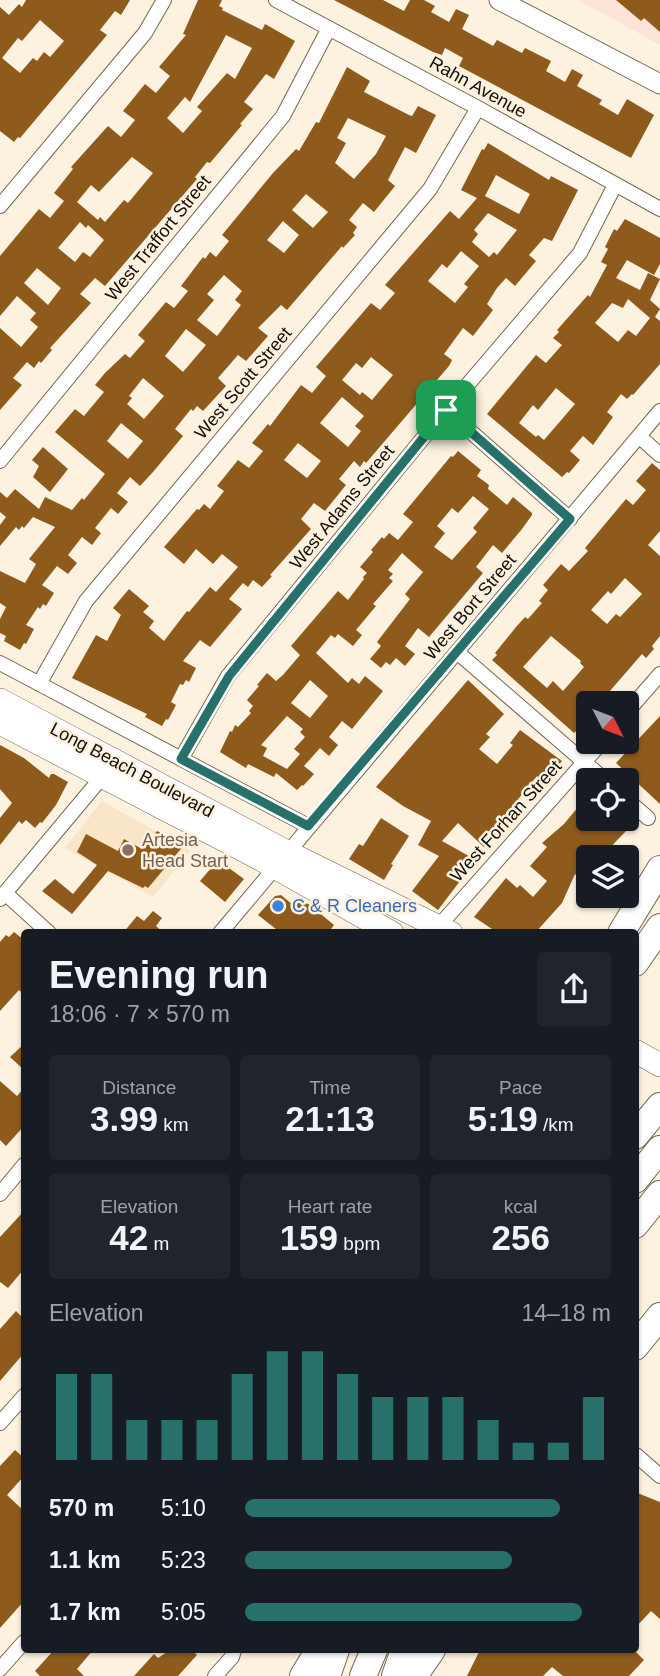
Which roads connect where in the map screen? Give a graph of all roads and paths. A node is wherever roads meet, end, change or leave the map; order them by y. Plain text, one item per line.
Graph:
1 (164, 0) edge
2 (276, 0) edge
3 (499, 0) edge
4 (329, 28) junction
5 (660, 84) edge
6 (478, 108) junction
7 (615, 185) junction
8 (0, 205) edge
9 (660, 209) edge
10 (446, 410) junction
11 (660, 411) edge
12 (640, 437) junction
13 (660, 455) edge
14 (0, 461) edge
15 (570, 519) junction
16 (457, 652) junction
17 (0, 663) edge
18 (660, 674) edge
19 (39, 684) junction
20 (639, 698) edge
21 (0, 700) edge
22 (0, 723) edge
23 (591, 754) edge
24 (181, 759) junction
25 (584, 762) junction
26 (591, 768) edge
27 (102, 777) junction
28 (639, 810) edge
29 (648, 818) dead end
30 (308, 826) junction
31 (281, 860) junction
32 (660, 869) edge
33 (2, 896) edge
34 (660, 928) edge
35 (44, 929) edge
36 (223, 929) edge
37 (387, 929) edge
38 (443, 929) edge
39 (446, 929) edge
40 (623, 929) edge
41 (639, 957) edge
42 (639, 1053) edge
43 (660, 1065) edge
44 (660, 1149) edge
45 (21, 1169) edge
46 (639, 1175) edge
47 (0, 1194) edge
48 (660, 1194) edge
49 (639, 1220) edge
50 (660, 1316) edge
51 (639, 1342) edge
52 (21, 1399) edge
53 (0, 1423) edge
54 (639, 1458) edge
55 (660, 1476) edge
56 (21, 1646) edge
57 (233, 1653) edge
58 (317, 1653) edge
59 (335, 1653) edge
60 (361, 1653) edge
61 (373, 1653) edge
62 (403, 1653) edge
63 (430, 1653) edge
64 (0, 1670) edge
65 (215, 1676) edge
66 (303, 1676) edge
67 (327, 1676) edge
68 (353, 1676) edge
69 (363, 1676) edge
70 (395, 1676) edge
71 (414, 1676) edge

1 - 8 street
2 - 4 street, Rahn Avenue
3 - 5 street
4 - 6 street, Rahn Avenue
4 - 14 street, West Traffort Street
6 - 7 street, Rahn Avenue
6 - 19 street, West Scott Street
7 - 9 street, Rahn Avenue
7 - 10 street, West Adams Street
10 - 15 street
10 - 24 street, West Adams Street
11 - 12 street, West Bort Street
12 - 13 street
12 - 15 street, West Bort Street
15 - 16 street, West Bort Street
16 - 25 street
16 - 30 street, West Bort Street
17 - 19 street
18 - 20 street
19 - 24 street
21 - 31 main road, Long Beach Boulevard
22 - 27 main road, Long Beach Boulevard
23 - 25 street, West Forhan Street
24 - 30 street
25 - 26 street
25 - 39 street, West Forhan Street
27 - 31 main road, Long Beach Boulevard
27 - 33 street
28 - 29 street
30 - 31 street, West Bort Street
31 - 36 street, West Bort Street
31 - 37 main road, Long Beach Boulevard
31 - 38 main road, Long Beach Boulevard
32 - 40 highway
33 - 35 street
34 - 41 highway
42 - 43 main road
44 - 46 highway
45 - 47 street
48 - 49 highway
50 - 51 highway
52 - 53 street
54 - 55 street
56 - 64 street
57 - 65 street
58 - 66 highway
59 - 67 highway
60 - 68 highway
61 - 69 highway
62 - 70 highway
63 - 71 highway

